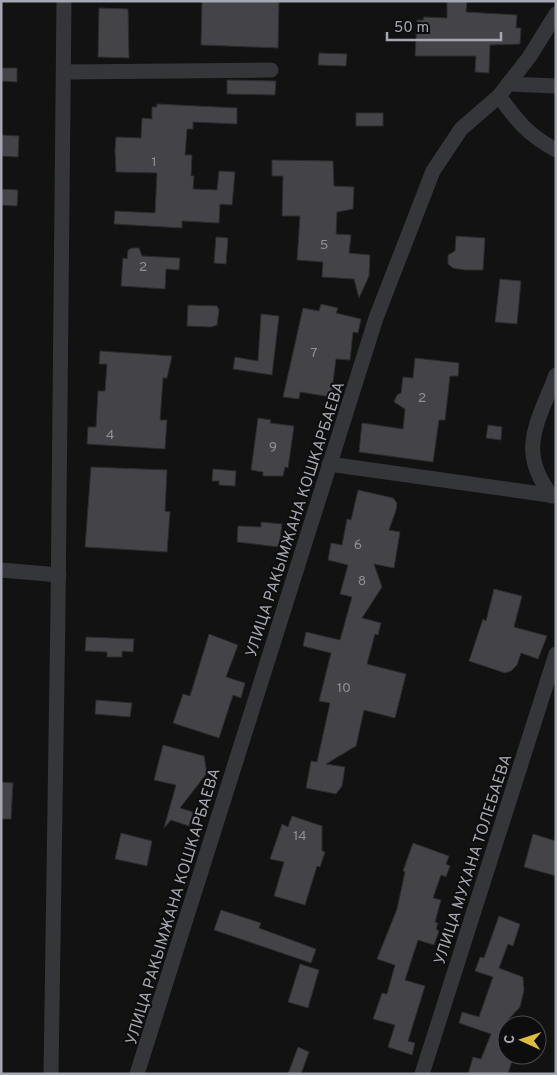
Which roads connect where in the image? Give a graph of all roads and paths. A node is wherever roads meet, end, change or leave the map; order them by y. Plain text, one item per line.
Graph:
1 (64, 1) edge
2 (556, 14) edge
3 (271, 70) dead end
4 (64, 72) junction
5 (556, 86) edge
6 (504, 90) junction
7 (556, 150) edge
8 (556, 375) edge
9 (329, 464) junction
10 (554, 496) edge
11 (1, 570) edge
12 (59, 575) junction
13 (556, 654) edge
14 (51, 1074) edge
15 (138, 1074) edge
16 (422, 1074) edge

1 - 4 street
2 - 6 street, УЛИЦА РАКЫМЖАНА КОШКАРБАЕВА
3 - 4 street
4 - 12 street
5 - 6 street
6 - 7 street
6 - 9 street, УЛИЦА РАКЫМЖАНА КОШКАРБАЕВА
8 - 10 street
9 - 10 street
9 - 15 street, УЛИЦА РАКЫМЖАНА КОШКАРБАЕВА
11 - 12 street
12 - 14 street
13 - 16 street, УЛИЦА МУХАНА ТОЛЕБАЕВА

